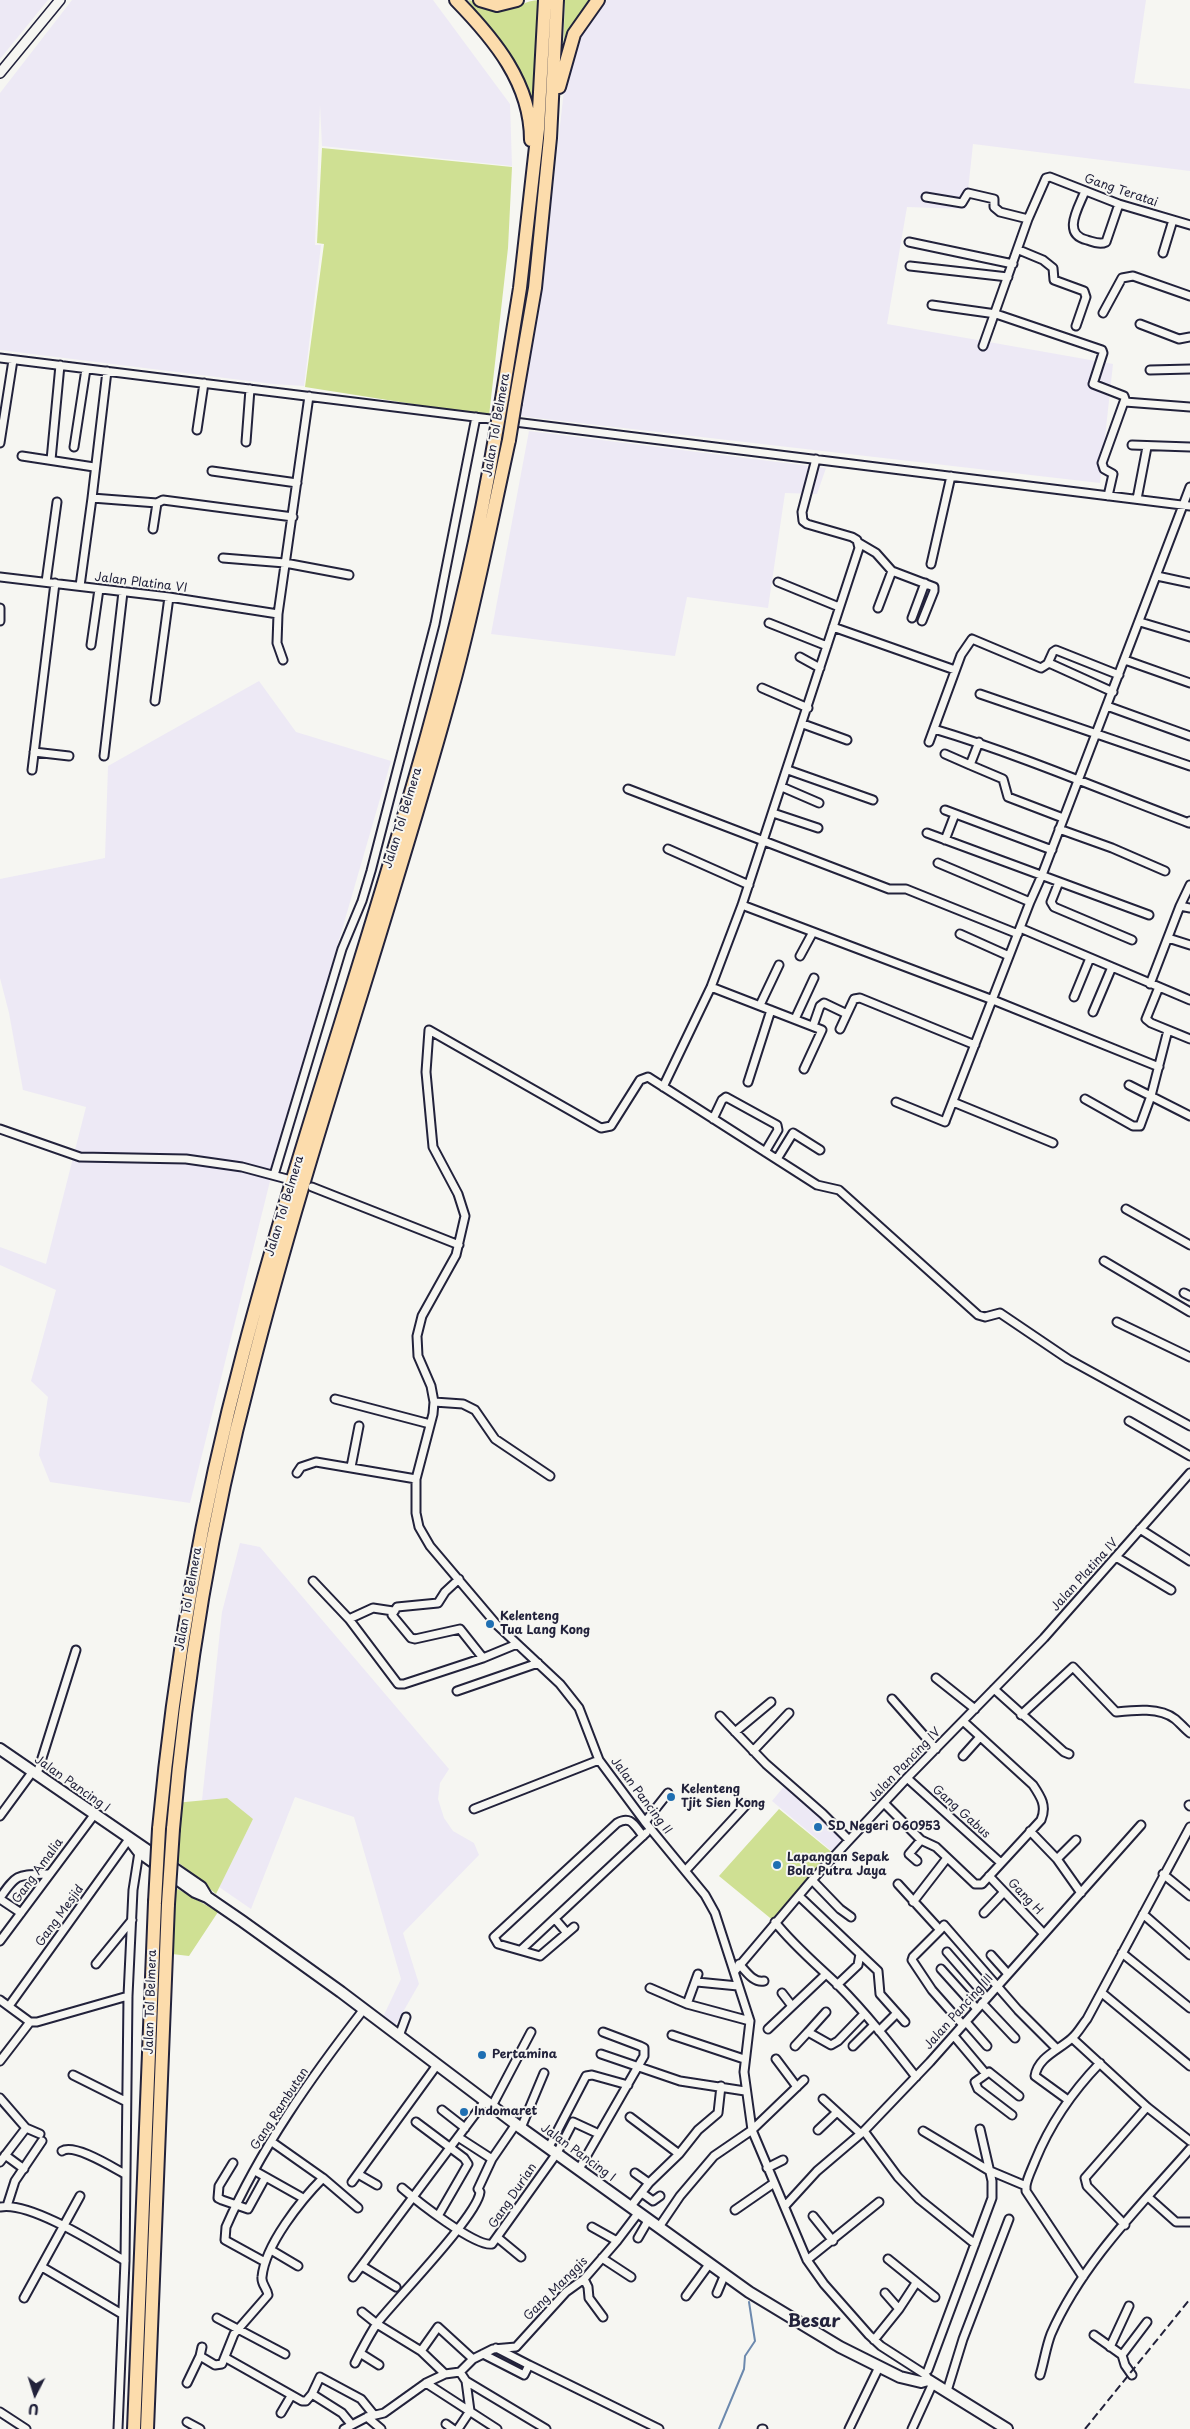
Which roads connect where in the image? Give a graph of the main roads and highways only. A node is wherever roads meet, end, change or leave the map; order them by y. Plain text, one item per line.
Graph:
1 (456, 0) edge
2 (480, 0) edge
3 (517, 0) edge
4 (545, 0) edge
5 (557, 0) edge
6 (598, 0) edge
7 (550, 138) junction
8 (530, 188) junction
9 (0, 1749) edge
10 (129, 1839) junction
11 (207, 1897) junction
12 (161, 1903) junction
13 (134, 2429) edge
14 (147, 2429) edge
15 (1007, 2429) edge

1 - 8 highway
2 - 3 highway
4 - 8 highway, Jalan Tol Belmera
5 - 7 highway, Jalan Tol Belmera
6 - 7 highway
7 - 12 highway, Jalan Tol Belmera, bridge
8 - 12 highway, Jalan Tol Belmera, bridge
9 - 10 main road, Jalan Pancing I
10 - 11 main road, Jalan Pancing I
10 - 11 main road, Jalan Pancing I
11 - 15 main road, Jalan Pancing I
12 - 13 highway, Jalan Tol Belmera
12 - 14 highway, Jalan Tol Belmera

